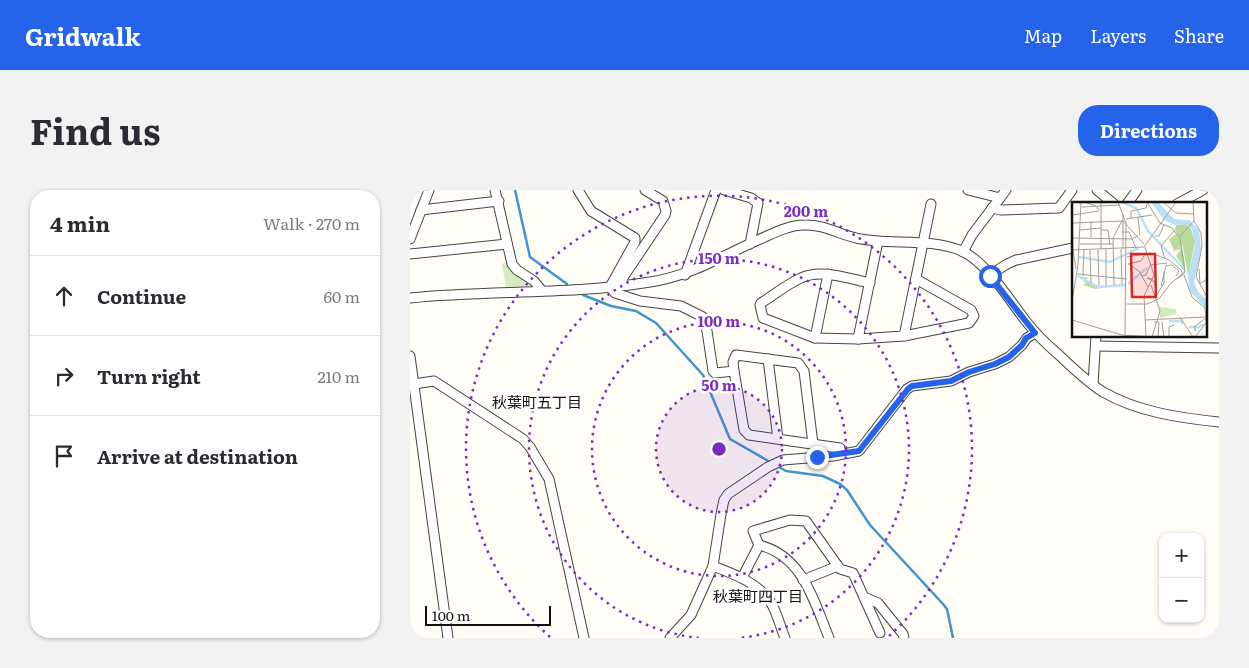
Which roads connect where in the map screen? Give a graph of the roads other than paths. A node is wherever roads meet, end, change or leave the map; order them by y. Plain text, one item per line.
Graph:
1 (429, 190) edge
2 (495, 190) edge
3 (578, 190) edge
4 (646, 190) edge
5 (716, 190) edge
6 (724, 190) edge
7 (968, 190) edge
8 (1072, 190) edge
9 (1097, 190) edge
10 (1137, 190) edge
11 (1203, 190) edge
12 (1003, 194) edge
13 (499, 200) junction
14 (1112, 202) edge
15 (1128, 202) edge
16 (1181, 202) edge
17 (931, 204) dead end
18 (992, 208) junction
19 (421, 210) junction
20 (410, 239) edge
21 (878, 241) junction
22 (924, 243) junction
23 (507, 244) junction
24 (750, 244) junction
25 (1072, 248) edge
26 (963, 252) junction
27 (410, 254) edge
28 (828, 274) junction
29 (684, 275) junction
30 (990, 276) junction
31 (916, 280) junction
32 (870, 283) junction
33 (615, 287) junction
34 (542, 291) junction
35 (410, 298) edge
36 (1035, 333) junction
37 (904, 336) junction
38 (815, 338) junction
39 (858, 340) junction
40 (1096, 341) edge
41 (1219, 348) edge
42 (410, 356) edge
43 (768, 359) junction
44 (734, 371) junction
45 (414, 384) junction
46 (1093, 384) junction
47 (1219, 422) edge
48 (778, 439) junction
49 (813, 444) junction
50 (840, 448) dead end
51 (759, 545) junction
52 (713, 566) junction
53 (838, 566) junction
54 (742, 578) junction
55 (804, 580) junction
56 (864, 597) junction
57 (880, 633) dead end
58 (448, 638) edge
59 (584, 638) edge
60 (670, 638) edge
61 (785, 638) edge
62 (829, 638) edge
63 (904, 638) edge

1 - 19 street
2 - 13 street
3 - 33 street
4 - 33 street
5 - 29 street
6 - 24 street
7 - 12 street
8 - 18 street
9 - 14 street
10 - 15 street
11 - 16 street
12 - 18 street
13 - 19 street
13 - 23 street
17 - 22 street
18 - 26 street
19 - 20 street
21 - 22 street
21 - 24 street
21 - 32 street
22 - 26 street
22 - 31 street
23 - 27 street
23 - 34 street
24 - 29 street
25 - 30 street
26 - 30 street
28 - 32 street
28 - 38 street
28 - 38 street
29 - 33 street
30 - 36 street
31 - 37 street
31 - 37 street
32 - 39 street
33 - 34 street
33 - 44 street
34 - 35 street
36 - 46 street
36 - 52 street
37 - 39 street
38 - 39 street
40 - 41 street
40 - 46 street
42 - 45 street
43 - 44 street
43 - 48 street
43 - 49 street
44 - 48 street
45 - 58 street
45 - 59 street
46 - 47 street
48 - 49 street
49 - 50 street
51 - 53 street
51 - 54 street
51 - 55 street
52 - 54 street
52 - 60 street
53 - 55 street
53 - 56 street
54 - 61 street
55 - 62 street
56 - 57 street
56 - 63 street

